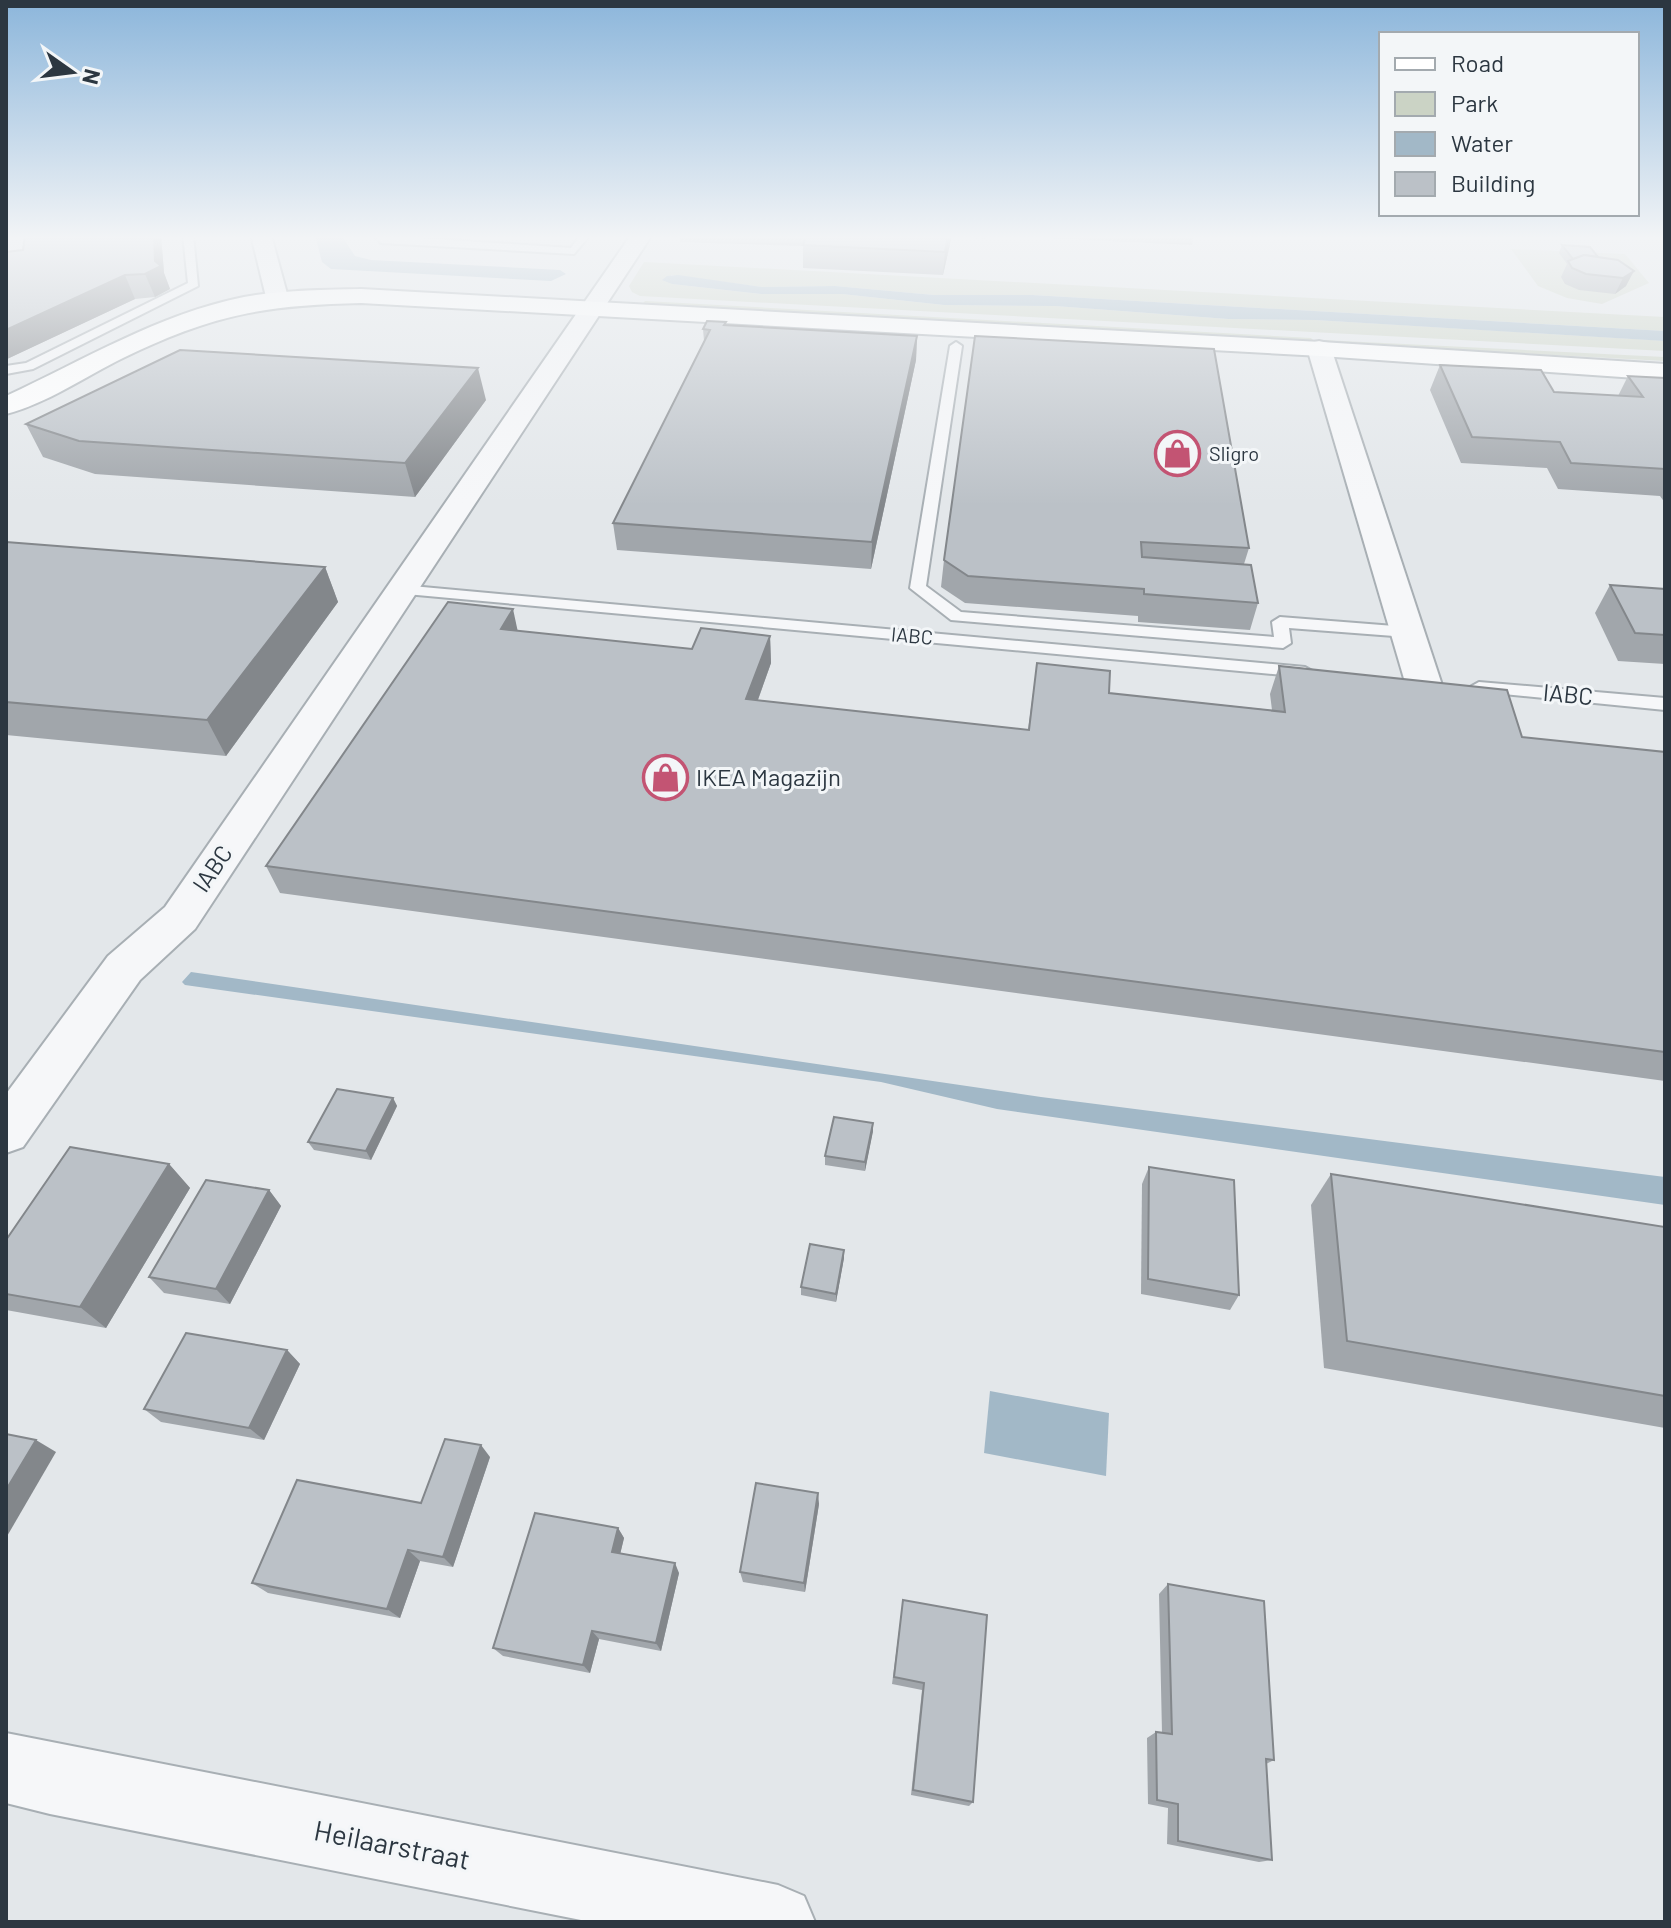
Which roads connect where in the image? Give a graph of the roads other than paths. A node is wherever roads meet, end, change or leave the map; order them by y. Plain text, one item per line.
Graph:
1 (112, 325) edge
2 (181, 325) edge
3 (214, 325) edge
4 (581, 325) edge
5 (900, 325) edge
6 (956, 346) dead end
7 (1319, 348) junction
8 (1466, 357) junction
9 (1665, 365) edge
10 (6, 370) edge
11 (1665, 372) edge
12 (6, 406) edge
13 (6, 423) edge
14 (401, 590) junction
15 (1407, 632) junction
16 (1329, 674) edge
17 (1423, 682) edge
18 (1468, 687) edge
19 (1665, 704) edge
20 (6, 1132) edge
21 (6, 1768) edge
22 (778, 1922) edge

1 - 10 lane
2 - 12 street
3 - 13 street
4 - 14 street, IABC
5 - 7 street
6 - 15 lane
7 - 8 street
7 - 15 street
8 - 9 street
8 - 11 street
14 - 16 lane, IABC
14 - 20 street, IABC
15 - 17 street
18 - 19 lane, IABC
21 - 22 street, Heilaarstraat

